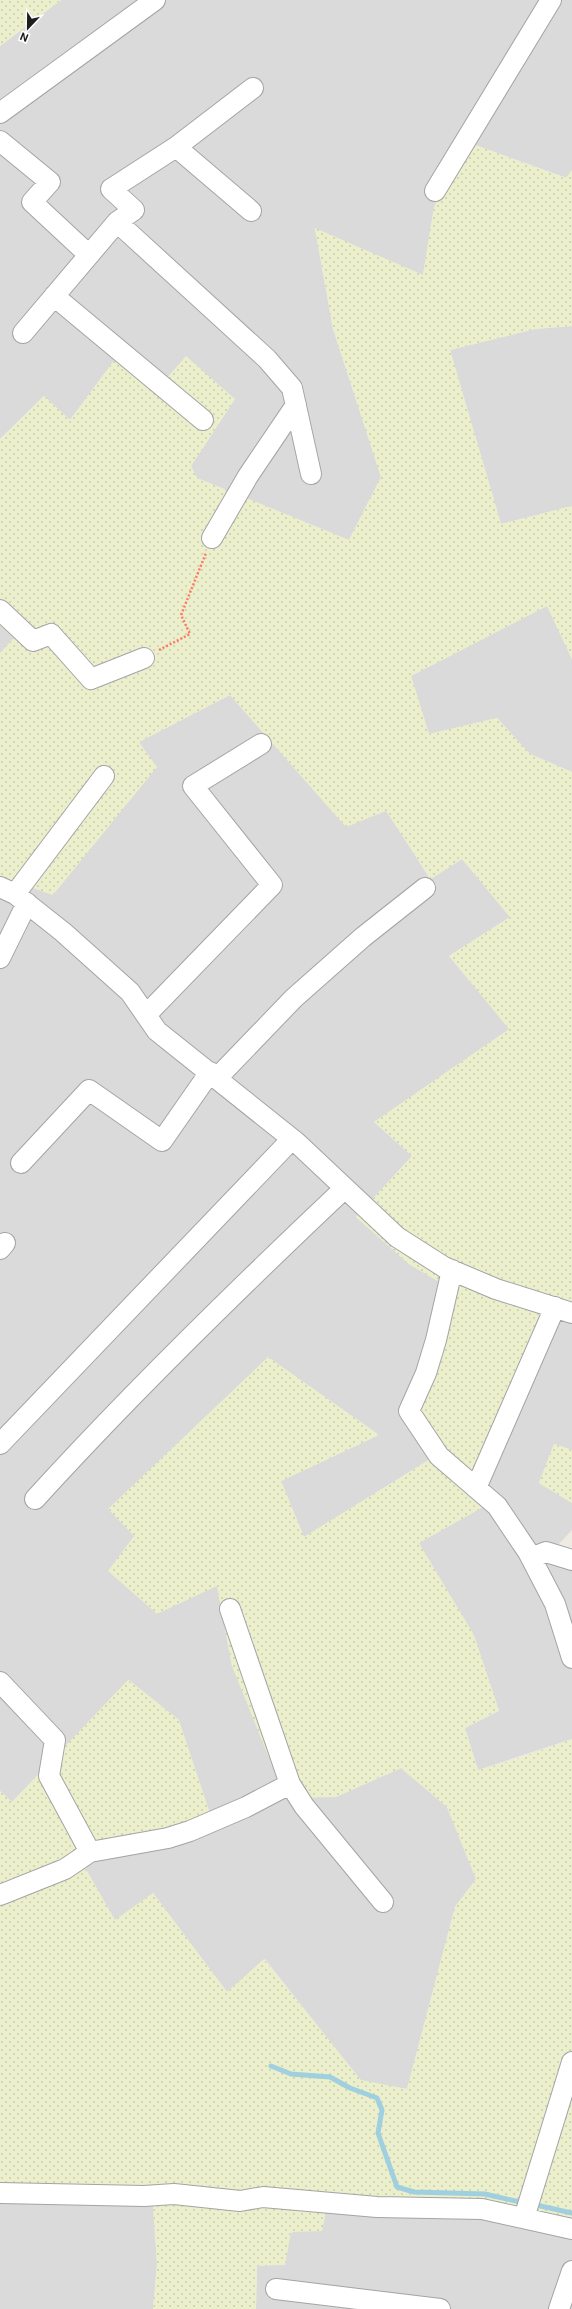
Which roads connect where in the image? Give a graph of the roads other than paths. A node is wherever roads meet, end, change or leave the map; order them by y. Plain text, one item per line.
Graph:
1 (155, 0) edge
2 (551, 0) edge
3 (253, 88) dead end
4 (0, 113) edge
5 (0, 141) edge
6 (176, 147) junction
7 (435, 191) dead end
8 (251, 211) dead end
9 (117, 222) junction
10 (89, 255) junction
11 (54, 296) junction
12 (23, 333) dead end
13 (296, 405) junction
14 (203, 420) dead end
15 (311, 474) dead end
16 (212, 538) road end
17 (0, 610) edge
18 (144, 658) road end
19 (261, 744) dead end
20 (104, 776) dead end
21 (425, 888) dead end
22 (14, 895) edge
23 (0, 958) edge
24 (146, 1014) junction
25 (214, 1075) junction
26 (292, 1140) junction
27 (20, 1163) dead end
28 (345, 1188) junction
29 (452, 1270) junction
30 (564, 1310) edge
31 (0, 1444) edge
32 (476, 1488) junction
33 (35, 1499) dead end
34 (531, 1558) junction
35 (572, 1560) edge
36 (230, 1609) dead end
37 (572, 1658) edge
38 (0, 1682) edge
39 (290, 1784) junction
40 (90, 1852) junction
41 (0, 1894) edge
42 (383, 1902) dead end
43 (572, 2062) edge
44 (0, 2193) edge
45 (524, 2218) junction
46 (572, 2229) edge
47 (572, 2271) edge
48 (276, 2289) dead end
49 (440, 2309) edge
50 (559, 2309) edge

1 - 4 street
2 - 7 street
3 - 6 street
5 - 10 street
6 - 8 street
6 - 9 street
9 - 10 street
9 - 13 street
10 - 11 street
11 - 12 street
11 - 14 street
13 - 15 street
13 - 16 street
17 - 18 street
19 - 24 street
20 - 22 street
21 - 25 street
22 - 23 street
22 - 24 street
24 - 25 street
25 - 26 street
25 - 27 street
26 - 28 street
26 - 31 street
28 - 29 street
28 - 33 street
29 - 30 street
29 - 32 street
30 - 32 street
32 - 34 street
34 - 35 street
34 - 37 street
36 - 39 street
38 - 40 street
39 - 40 street
39 - 42 street
40 - 41 street
43 - 45 street
44 - 45 street
45 - 46 street
47 - 50 street
48 - 49 street

